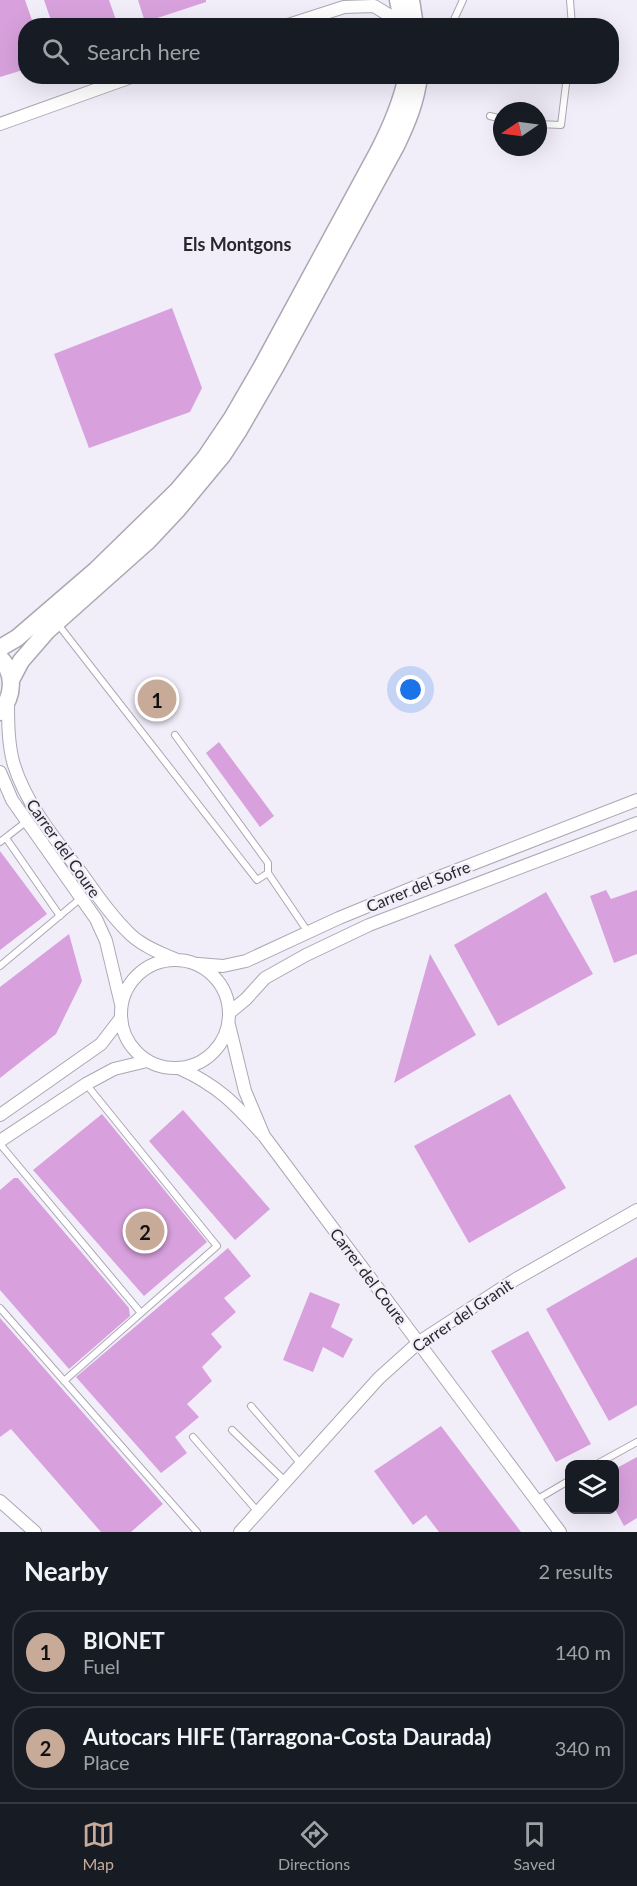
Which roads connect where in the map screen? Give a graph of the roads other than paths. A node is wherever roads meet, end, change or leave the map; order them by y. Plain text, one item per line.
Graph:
1 (398, 0) edge
2 (411, 0) edge
3 (463, 0) edge
4 (570, 0) edge
5 (348, 3) edge
6 (307, 18) edge
7 (395, 18) edge
8 (404, 18) edge
9 (408, 18) edge
10 (455, 18) edge
11 (572, 18) edge
12 (112, 84) edge
13 (405, 84) edge
14 (566, 84) edge
15 (418, 85) edge
16 (490, 116) dead end
17 (493, 116) edge
18 (0, 124) edge
19 (547, 124) edge
20 (57, 622) junction
21 (0, 648) edge
22 (0, 658) edge
23 (11, 680) junction
24 (4, 706) edge
25 (175, 735) dead end
26 (0, 772) edge
27 (637, 800) edge
28 (27, 821) junction
29 (637, 823) edge
30 (3, 840) edge
31 (268, 873) junction
32 (81, 898) junction
33 (60, 916) junction
34 (308, 933) junction
35 (176, 959) junction
36 (198, 964) junction
37 (0, 966) edge
38 (121, 1012) junction
39 (229, 1017) junction
40 (147, 1061) junction
41 (179, 1068) junction
42 (86, 1084) junction
43 (0, 1115) edge
44 (264, 1136) junction
45 (0, 1143) edge
46 (637, 1210) edge
47 (0, 1308) edge
48 (141, 1312) junction
49 (418, 1342) junction
50 (64, 1381) junction
51 (251, 1406) dead end
52 (231, 1430) dead end
53 (192, 1437) dead end
54 (637, 1442) edge
55 (604, 1460) edge
56 (301, 1464) junction
57 (285, 1481) junction
58 (565, 1483) edge
59 (536, 1500) junction
60 (0, 1501) edge
61 (258, 1512) junction
62 (35, 1532) edge
63 (197, 1532) edge
64 (240, 1532) edge
65 (560, 1532) edge

1 - 8 main road
2 - 9 main road
3 - 10 lane
4 - 11 lane
5 - 6 street
5 - 7 street
12 - 18 street
13 - 21 main road
14 - 19 lane
15 - 20 main road
16 - 17 lane
20 - 23 main road
20 - 31 lane
22 - 23 main road
23 - 24 main road
24 - 35 street, Carrer del Coure
25 - 31 lane
26 - 28 street, Carrer del Coure
27 - 34 street, Carrer del Sofre
28 - 30 lane
28 - 32 street, Carrer del Coure
29 - 39 street, Carrer del Sofre
30 - 33 lane
31 - 34 lane
32 - 33 lane
32 - 38 street, Carrer del Coure
33 - 37 lane
34 - 36 street, Carrer del Sofre
35 - 36 street
35 - 38 street
36 - 39 street
38 - 40 street
38 - 43 street
39 - 41 street
39 - 44 street, Carrer del Coure
40 - 41 street
40 - 42 street
41 - 44 street, Carrer del Coure
42 - 45 street
42 - 48 lane
44 - 49 street, Carrer del Coure
45 - 48 lane
46 - 49 street, Carrer del Granit
47 - 50 lane
48 - 50 lane
49 - 56 street, Carrer del Granit
49 - 59 street, Carrer del Coure
50 - 63 lane
51 - 56 lane
52 - 57 lane
53 - 61 lane
54 - 55 lane
56 - 57 street, Carrer del Granit
57 - 61 street, Carrer del Granit
58 - 59 lane
59 - 65 street, Carrer del Coure
60 - 62 street
61 - 64 street, Carrer del Granit

